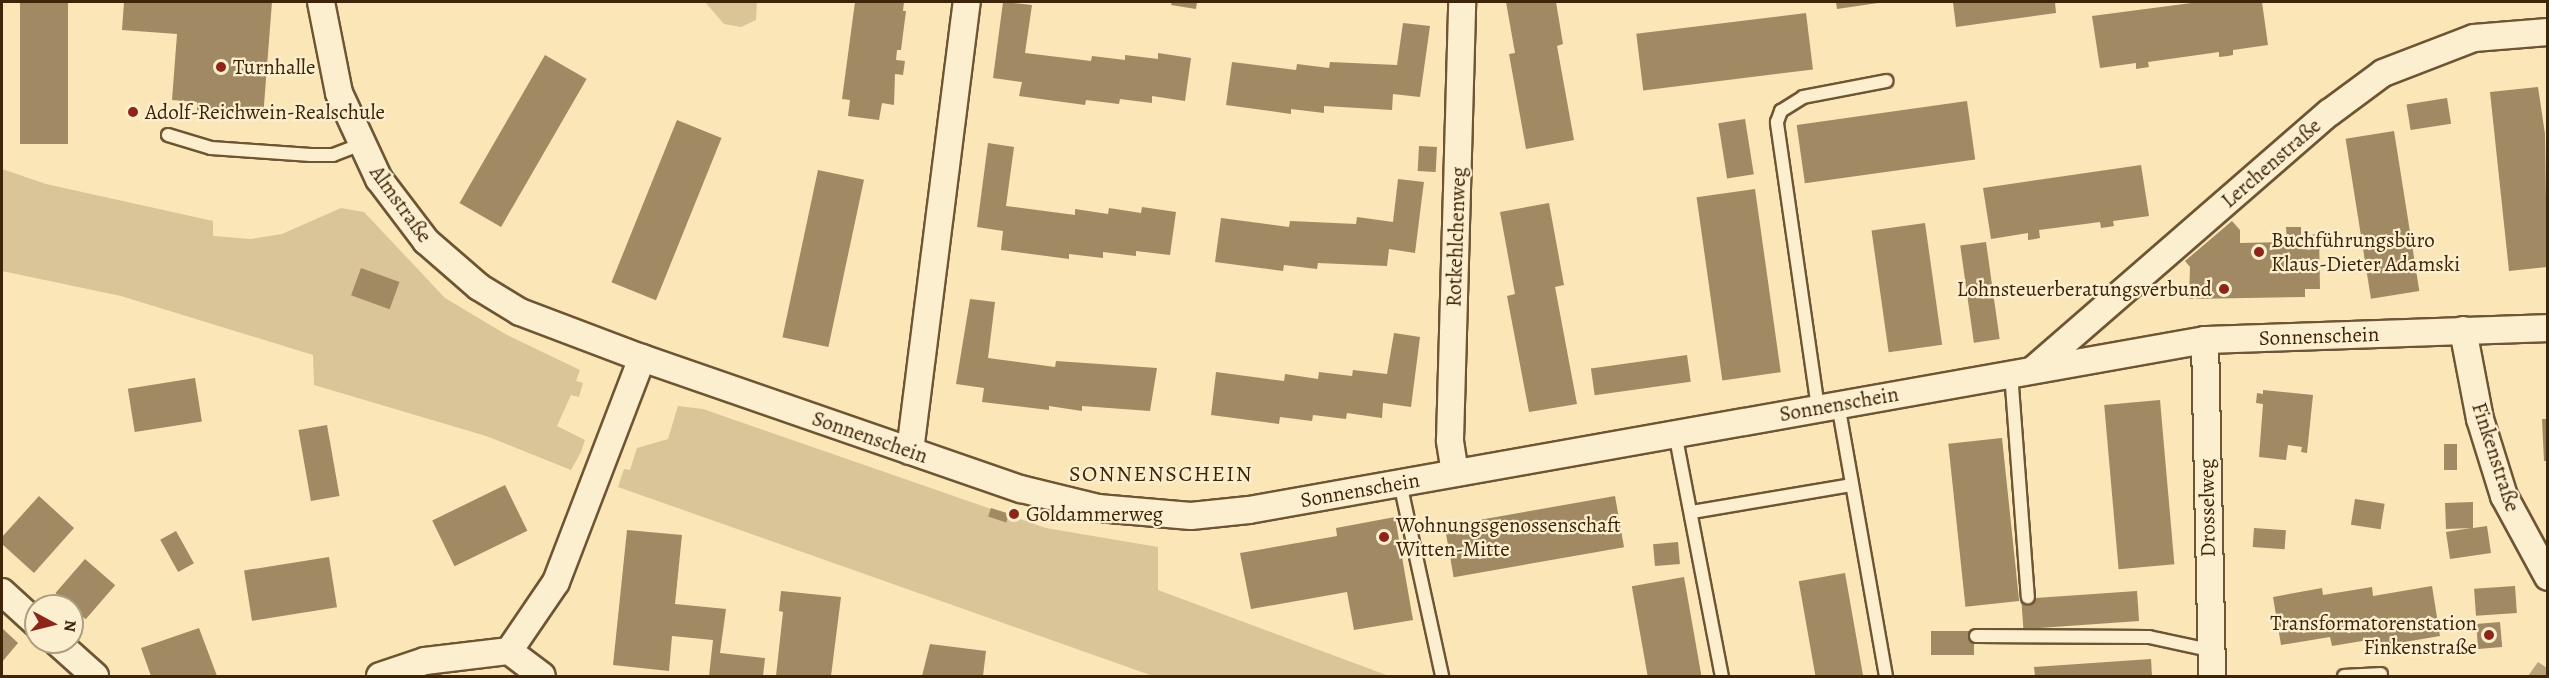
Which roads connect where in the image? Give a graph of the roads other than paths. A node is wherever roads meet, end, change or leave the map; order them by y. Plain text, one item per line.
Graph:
1 (321, 2) edge
2 (967, 2) edge
3 (1462, 2) edge
4 (2547, 32) edge
5 (1886, 81) dead end
6 (168, 135) dead end
7 (361, 144) junction
8 (2547, 328) edge
9 (2463, 330) junction
10 (2205, 340) junction
11 (642, 358) junction
12 (2022, 371) junction
13 (1828, 406) junction
14 (1675, 433) junction
15 (910, 451) junction
16 (1455, 472) junction
17 (1400, 483) junction
18 (1851, 485) junction
19 (1692, 512) junction
20 (2547, 577) edge
21 (2, 592) edge
22 (2028, 597) dead end
23 (24, 612) edge
24 (1976, 636) dead end
25 (2209, 650) junction
26 (509, 651) junction
27 (70, 654) edge
28 (2381, 674) dead end
29 (95, 676) edge
30 (380, 676) edge
31 (542, 676) edge
32 (1442, 676) edge
33 (1722, 676) edge
34 (1886, 676) edge
35 (2212, 676) edge
36 (2344, 676) edge

1 - 7 street, Almstraße
2 - 15 street
3 - 16 street, Rotkehlchenweg
4 - 12 street, Lerchenstraße
5 - 13 lane
6 - 7 lane
7 - 11 street, Almstraße
8 - 9 street, Sonnenschein
9 - 10 street, Sonnenschein
9 - 20 street, Finkenstraße
10 - 12 street, Sonnenschein
10 - 25 street, Drosselweg
11 - 15 street, Sonnenschein
11 - 26 street
12 - 13 street, Sonnenschein
12 - 22 lane
13 - 14 street, Sonnenschein
13 - 18 lane
14 - 16 street, Sonnenschein
14 - 19 lane
15 - 17 street, Sonnenschein
16 - 17 street, Sonnenschein
17 - 32 lane
18 - 19 lane
18 - 34 lane
19 - 33 lane
21 - 23 street
24 - 25 lane
25 - 35 street, Drosselweg
26 - 30 street
26 - 31 street
27 - 29 street
28 - 36 lane

